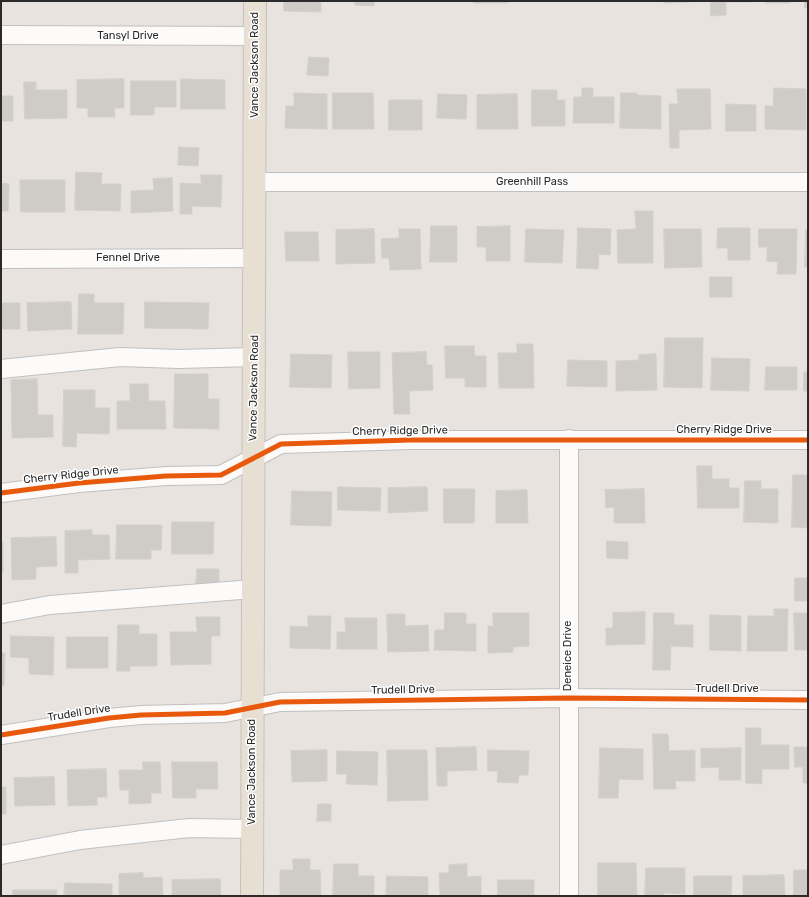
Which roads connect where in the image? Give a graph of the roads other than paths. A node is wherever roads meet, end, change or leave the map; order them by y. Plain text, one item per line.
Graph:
1 (255, 1) edge
2 (1, 35) edge
3 (255, 36) junction
4 (255, 182) junction
5 (808, 182) edge
6 (256, 258) junction
7 (1, 259) edge
8 (254, 357) junction
9 (1, 369) edge
10 (569, 439) junction
11 (808, 440) edge
12 (253, 459) junction
13 (1, 493) edge
14 (253, 589) junction
15 (1, 614) edge
16 (568, 698) junction
17 (808, 700) edge
18 (252, 708) junction
19 (1, 735) edge
20 (252, 829) junction
21 (1, 855) edge
22 (252, 896) edge
23 (569, 896) edge

1 - 3 main road, Vance Jackson Road
2 - 3 street, Tansyl Drive
3 - 4 main road, Vance Jackson Road
4 - 5 street, Greenhill Pass
4 - 6 main road, Vance Jackson Road
6 - 7 street, Fennel Drive
6 - 8 main road, Vance Jackson Road
8 - 9 street
8 - 12 main road, Vance Jackson Road
10 - 11 street, Cherry Ridge Drive
10 - 12 street, Cherry Ridge Drive
10 - 16 street, Deneice Drive
12 - 13 street, Cherry Ridge Drive
12 - 14 main road, Vance Jackson Road
14 - 15 street
14 - 18 main road, Vance Jackson Road
16 - 17 street, Trudell Drive
16 - 18 street, Trudell Drive
16 - 23 street, Deneice Drive
18 - 19 street, Trudell Drive
18 - 20 main road, Vance Jackson Road
20 - 21 street
20 - 22 main road, Vance Jackson Road

